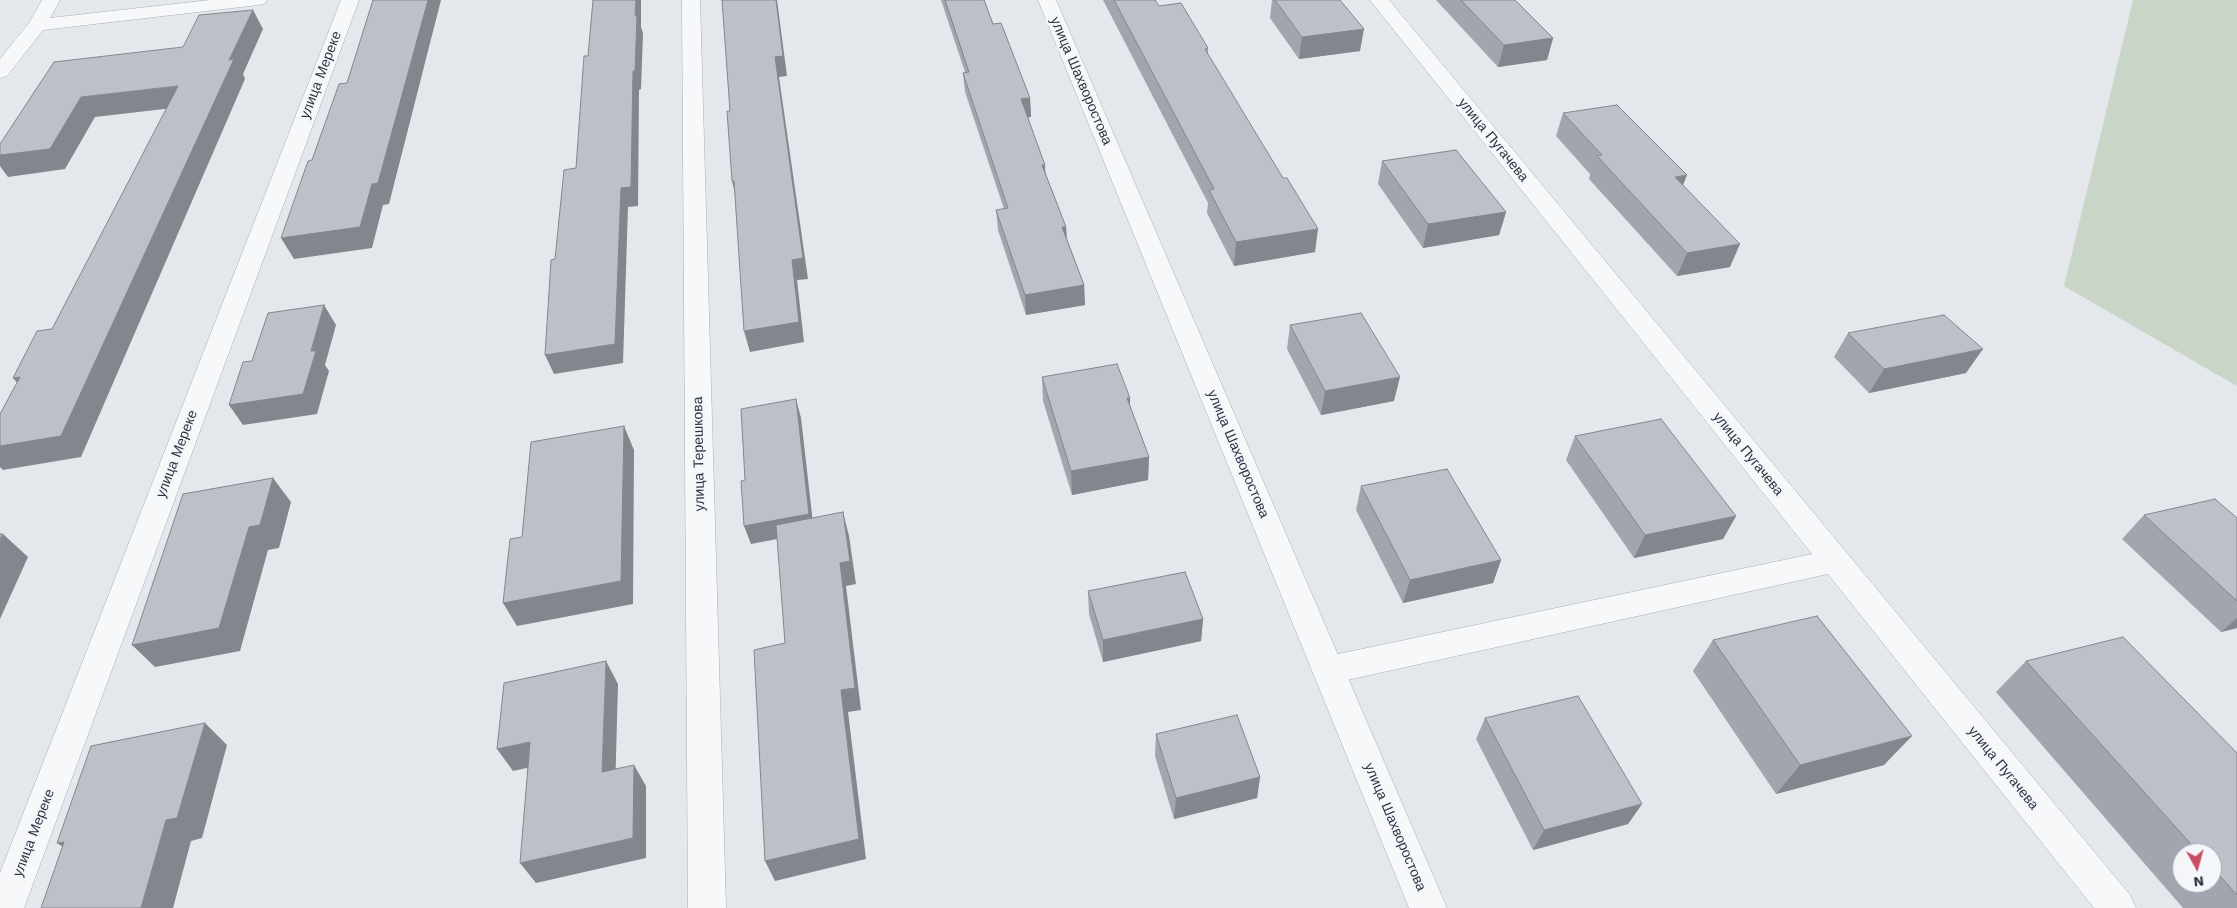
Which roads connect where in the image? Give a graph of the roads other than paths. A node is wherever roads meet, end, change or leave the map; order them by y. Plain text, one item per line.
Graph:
1 (51, 0) edge
2 (258, 0) edge
3 (350, 0) edge
4 (691, 0) edge
5 (1047, 0) edge
6 (1379, 0) edge
7 (37, 25) junction
8 (0, 72) edge
9 (1835, 561) junction
10 (1329, 670) junction
11 (5, 908) edge
12 (708, 908) edge
13 (1428, 908) edge
14 (2117, 908) edge

1 - 7 street
2 - 7 street
3 - 11 street, улица Мереке
4 - 12 street, улица Терешкова
5 - 10 street, улица Шахворостова
6 - 9 street, улица Пугачева
7 - 8 street
9 - 10 street
9 - 14 street, улица Пугачева
10 - 13 street, улица Шахворостова

